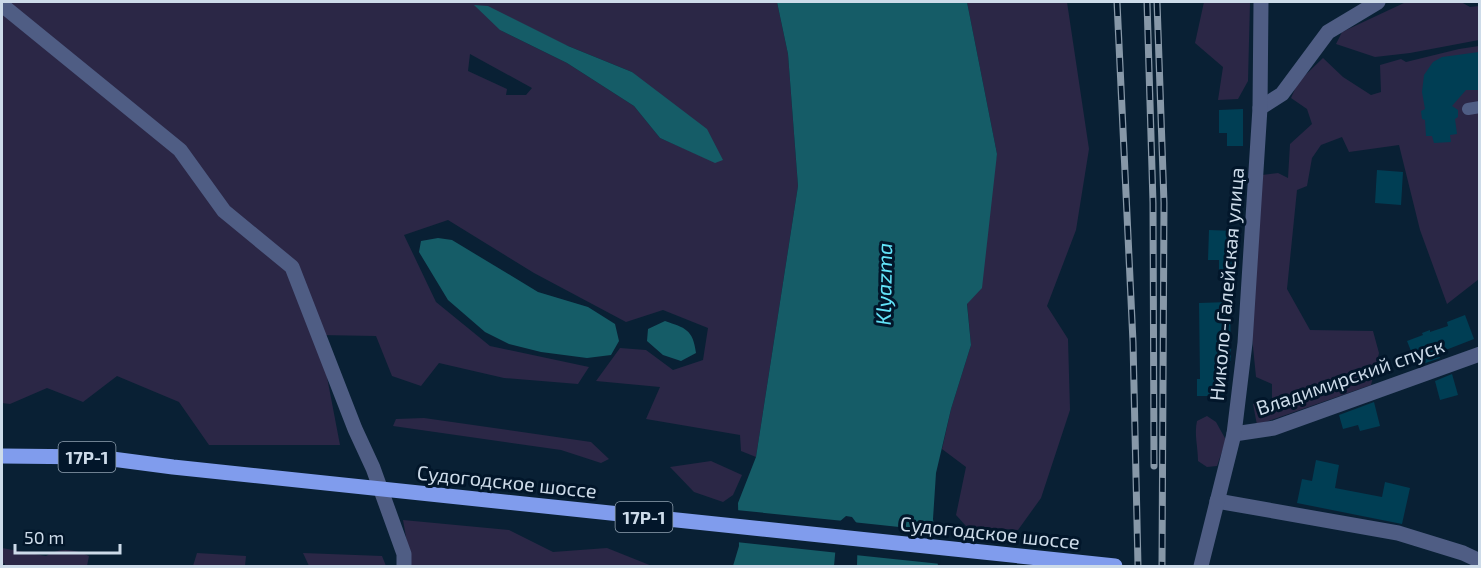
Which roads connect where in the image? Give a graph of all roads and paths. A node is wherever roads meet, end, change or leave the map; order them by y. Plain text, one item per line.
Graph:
1 (1261, 2) edge
2 (1378, 2) edge
3 (2, 5) edge
4 (1260, 108) junction
5 (1479, 354) edge
6 (1234, 434) junction
7 (2, 456) edge
8 (1217, 501) junction
9 (1479, 561) edge
10 (404, 567) edge
11 (1116, 567) edge
12 (1201, 567) edge

1 - 4 street, Николо-Галейская улица
2 - 4 street
3 - 10 street
4 - 6 street, Николо-Галейская улица
5 - 6 street, Владимирский спуск
6 - 8 street, Николо-Галейская улица
7 - 11 main road, Судогодское шоссе / 17Р-1
8 - 9 street
8 - 12 street, Николо-Галейская улица

